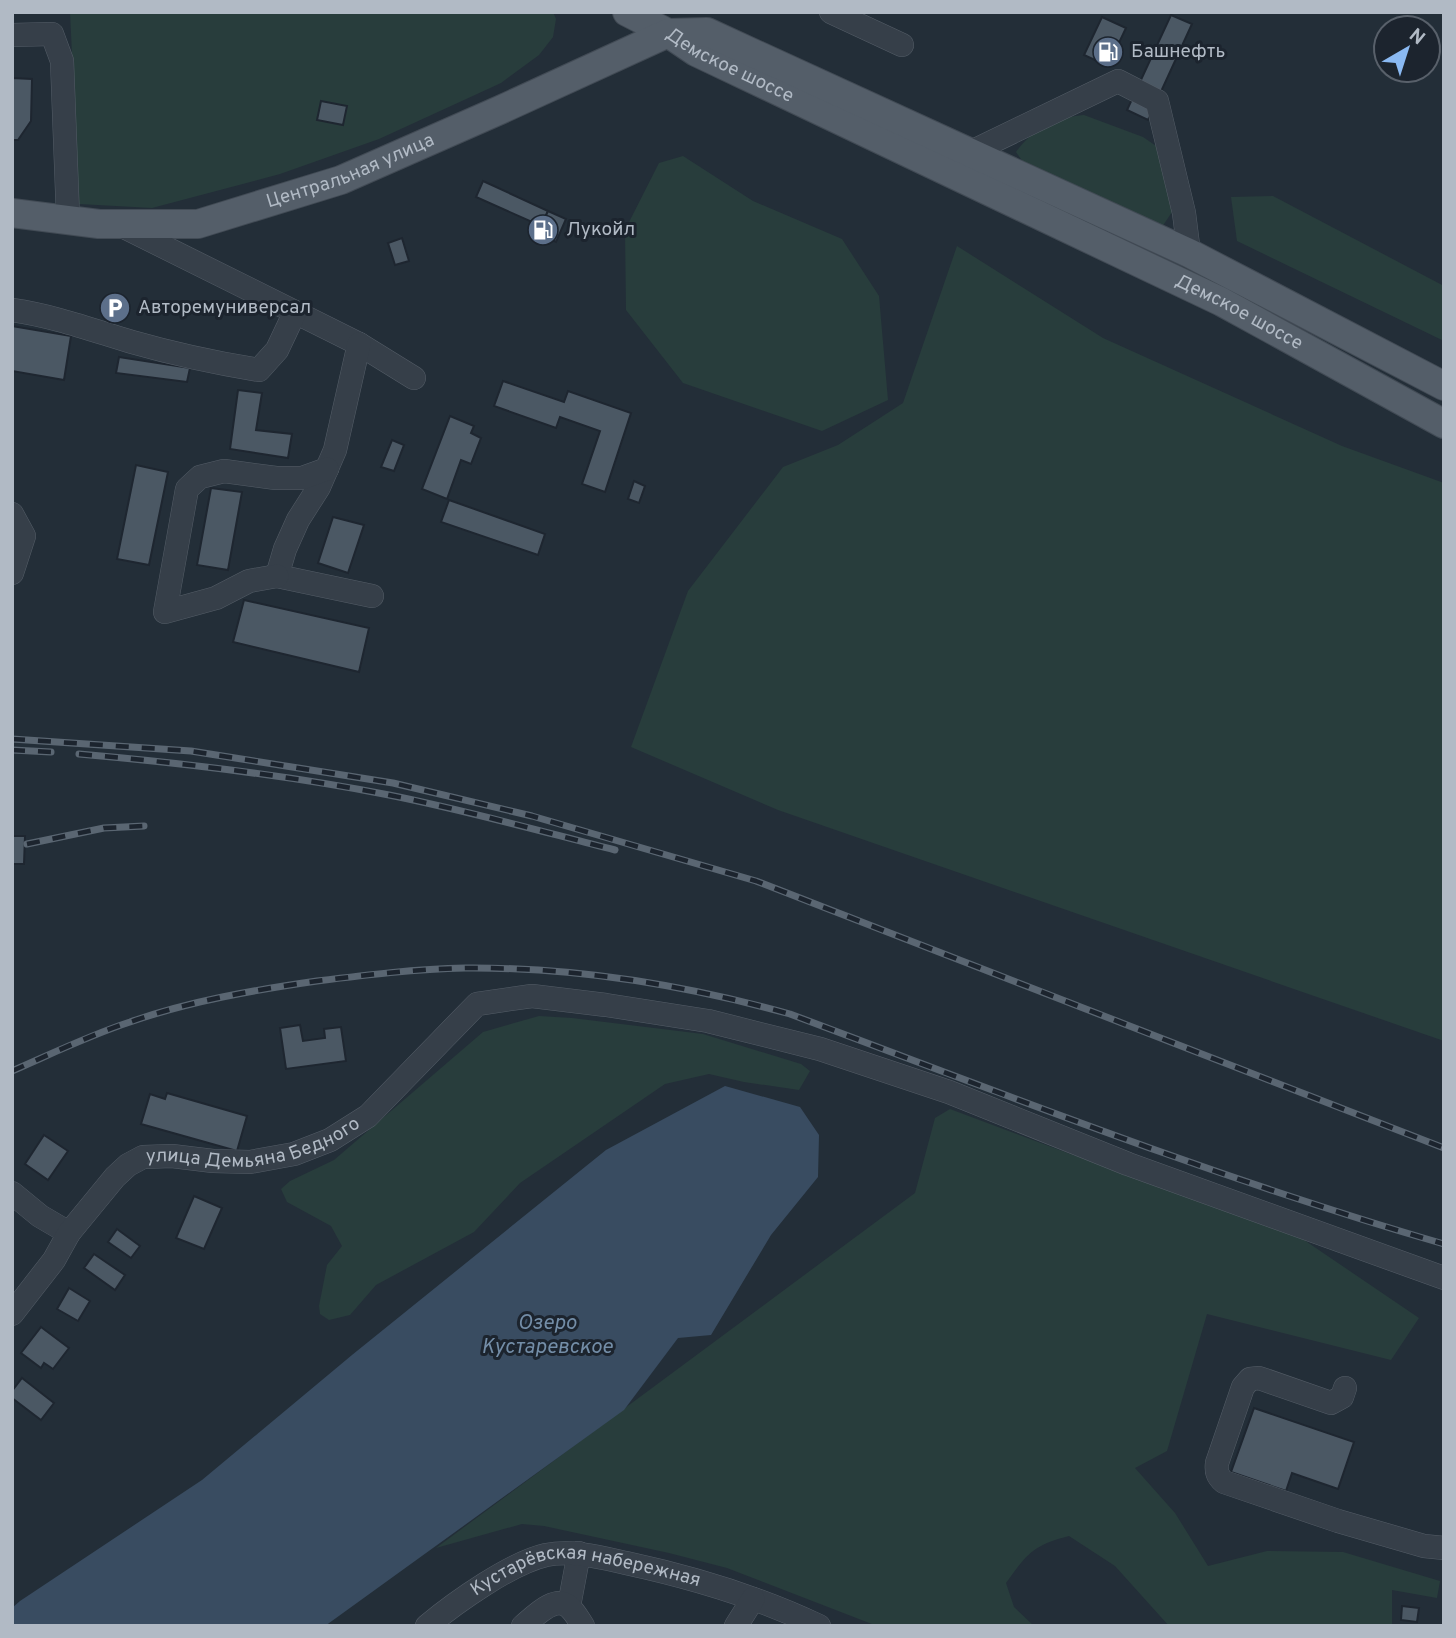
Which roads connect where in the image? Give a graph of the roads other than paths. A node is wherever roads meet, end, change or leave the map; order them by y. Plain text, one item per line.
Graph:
1 (627, 12) edge
2 (831, 12) edge
3 (668, 33) junction
4 (12, 35) edge
5 (902, 45) dead end
6 (971, 152) junction
7 (12, 213) edge
8 (68, 218) junction
9 (117, 224) junction
10 (1189, 253) junction
11 (12, 310) edge
12 (295, 312) junction
13 (359, 344) junction
14 (414, 378) dead end
15 (1444, 386) edge
16 (1444, 424) edge
17 (327, 469) junction
18 (12, 514) edge
19 (12, 573) edge
20 (277, 576) junction
21 (372, 596) dead end
22 (12, 1193) edge
23 (69, 1233) junction
24 (1406, 1264) junction
25 (1444, 1278) edge
26 (1444, 1284) edge
27 (1444, 1294) edge
28 (12, 1314) edge
29 (1345, 1388) dead end
30 (1444, 1548) edge
31 (579, 1553) junction
32 (753, 1600) junction
33 (569, 1606) junction
34 (427, 1626) edge
35 (523, 1626) edge
36 (583, 1626) edge
37 (736, 1626) edge
38 (819, 1626) edge

1 - 3 main road
2 - 5 street
3 - 6 main road, Демское шоссе
3 - 9 main road, Центральная улица
3 - 16 main road, Демское шоссе
4 - 8 street
6 - 10 main road, Демское шоссе
6 - 10 street
7 - 8 main road, Центральная улица
8 - 9 main road, Центральная улица
9 - 12 street
10 - 15 main road, Демское шоссе
11 - 12 street
12 - 13 street
13 - 14 street
13 - 17 street
17 - 20 street
17 - 20 street
18 - 19 street
20 - 21 street
22 - 23 street
23 - 24 street, улица Демьяна Бедного
23 - 28 street, улица Демьяна Бедного
24 - 25 street
24 - 26 street
24 - 27 street
29 - 30 street
31 - 32 street, Кустарёвская набережная
31 - 33 street
31 - 34 street, Кустарёвская набережная
32 - 37 street
32 - 38 street, Кустарёвская набережная
33 - 35 street
33 - 36 street

